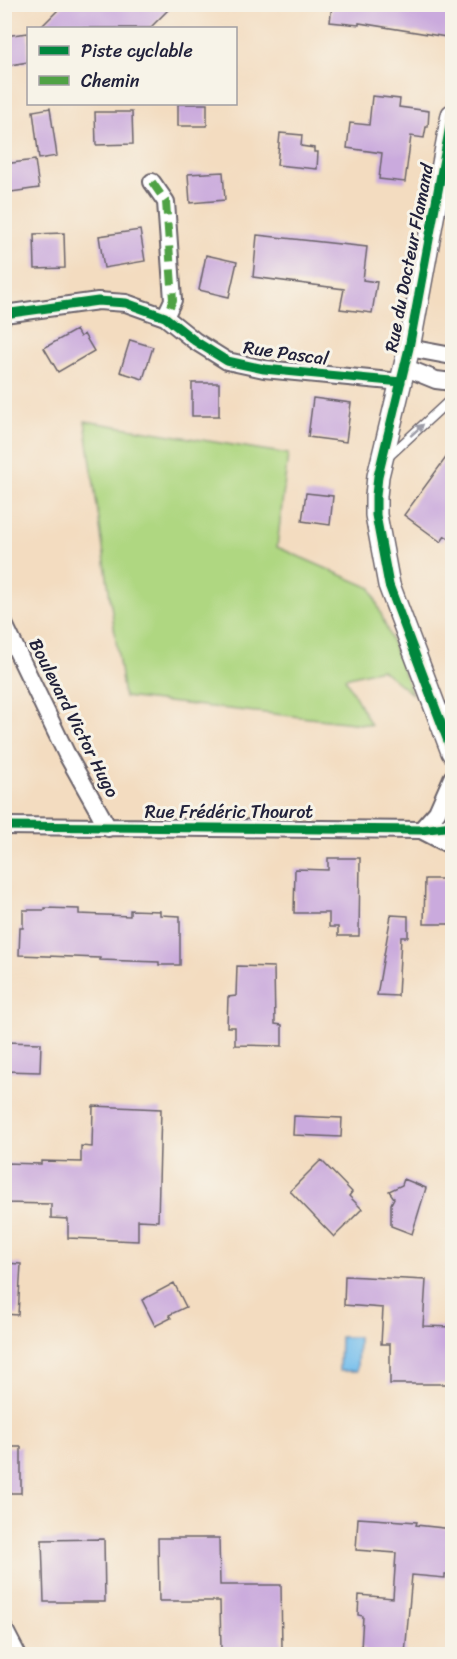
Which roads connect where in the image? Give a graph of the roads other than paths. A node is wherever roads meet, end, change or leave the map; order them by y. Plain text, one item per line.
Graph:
1 (453, 115) edge
2 (450, 140) edge
3 (152, 182) dead end
4 (4, 314) edge
5 (165, 317) junction
6 (453, 356) edge
7 (405, 366) junction
8 (453, 382) edge
9 (453, 398) edge
10 (382, 462) junction
11 (4, 624) edge
12 (453, 752) edge
13 (453, 778) edge
14 (4, 826) edge
15 (453, 826) edge
16 (108, 828) junction
17 (421, 830) junction
18 (453, 846) edge
19 (4, 1629) edge
20 (17, 1654) edge

1 - 2 street, Rue du Docteur Flamand
2 - 7 street, Rue du Docteur Flamand
3 - 5 street
4 - 5 street, Rue Pascal
5 - 7 street, Rue Pascal
6 - 7 street
7 - 8 street
7 - 10 street, Rue du Docteur Flamand
10 -> 9 lane
10 - 12 street, Rue du Docteur Flamand
11 - 16 street, Boulevard Victor Hugo
13 - 17 street
14 - 16 street, Rue Frédéric Thourot
15 - 17 street, Rue Frédéric Thourot
16 - 17 street, Rue Frédéric Thourot
17 - 18 street, Rue Frédéric Thourot
19 - 20 street

